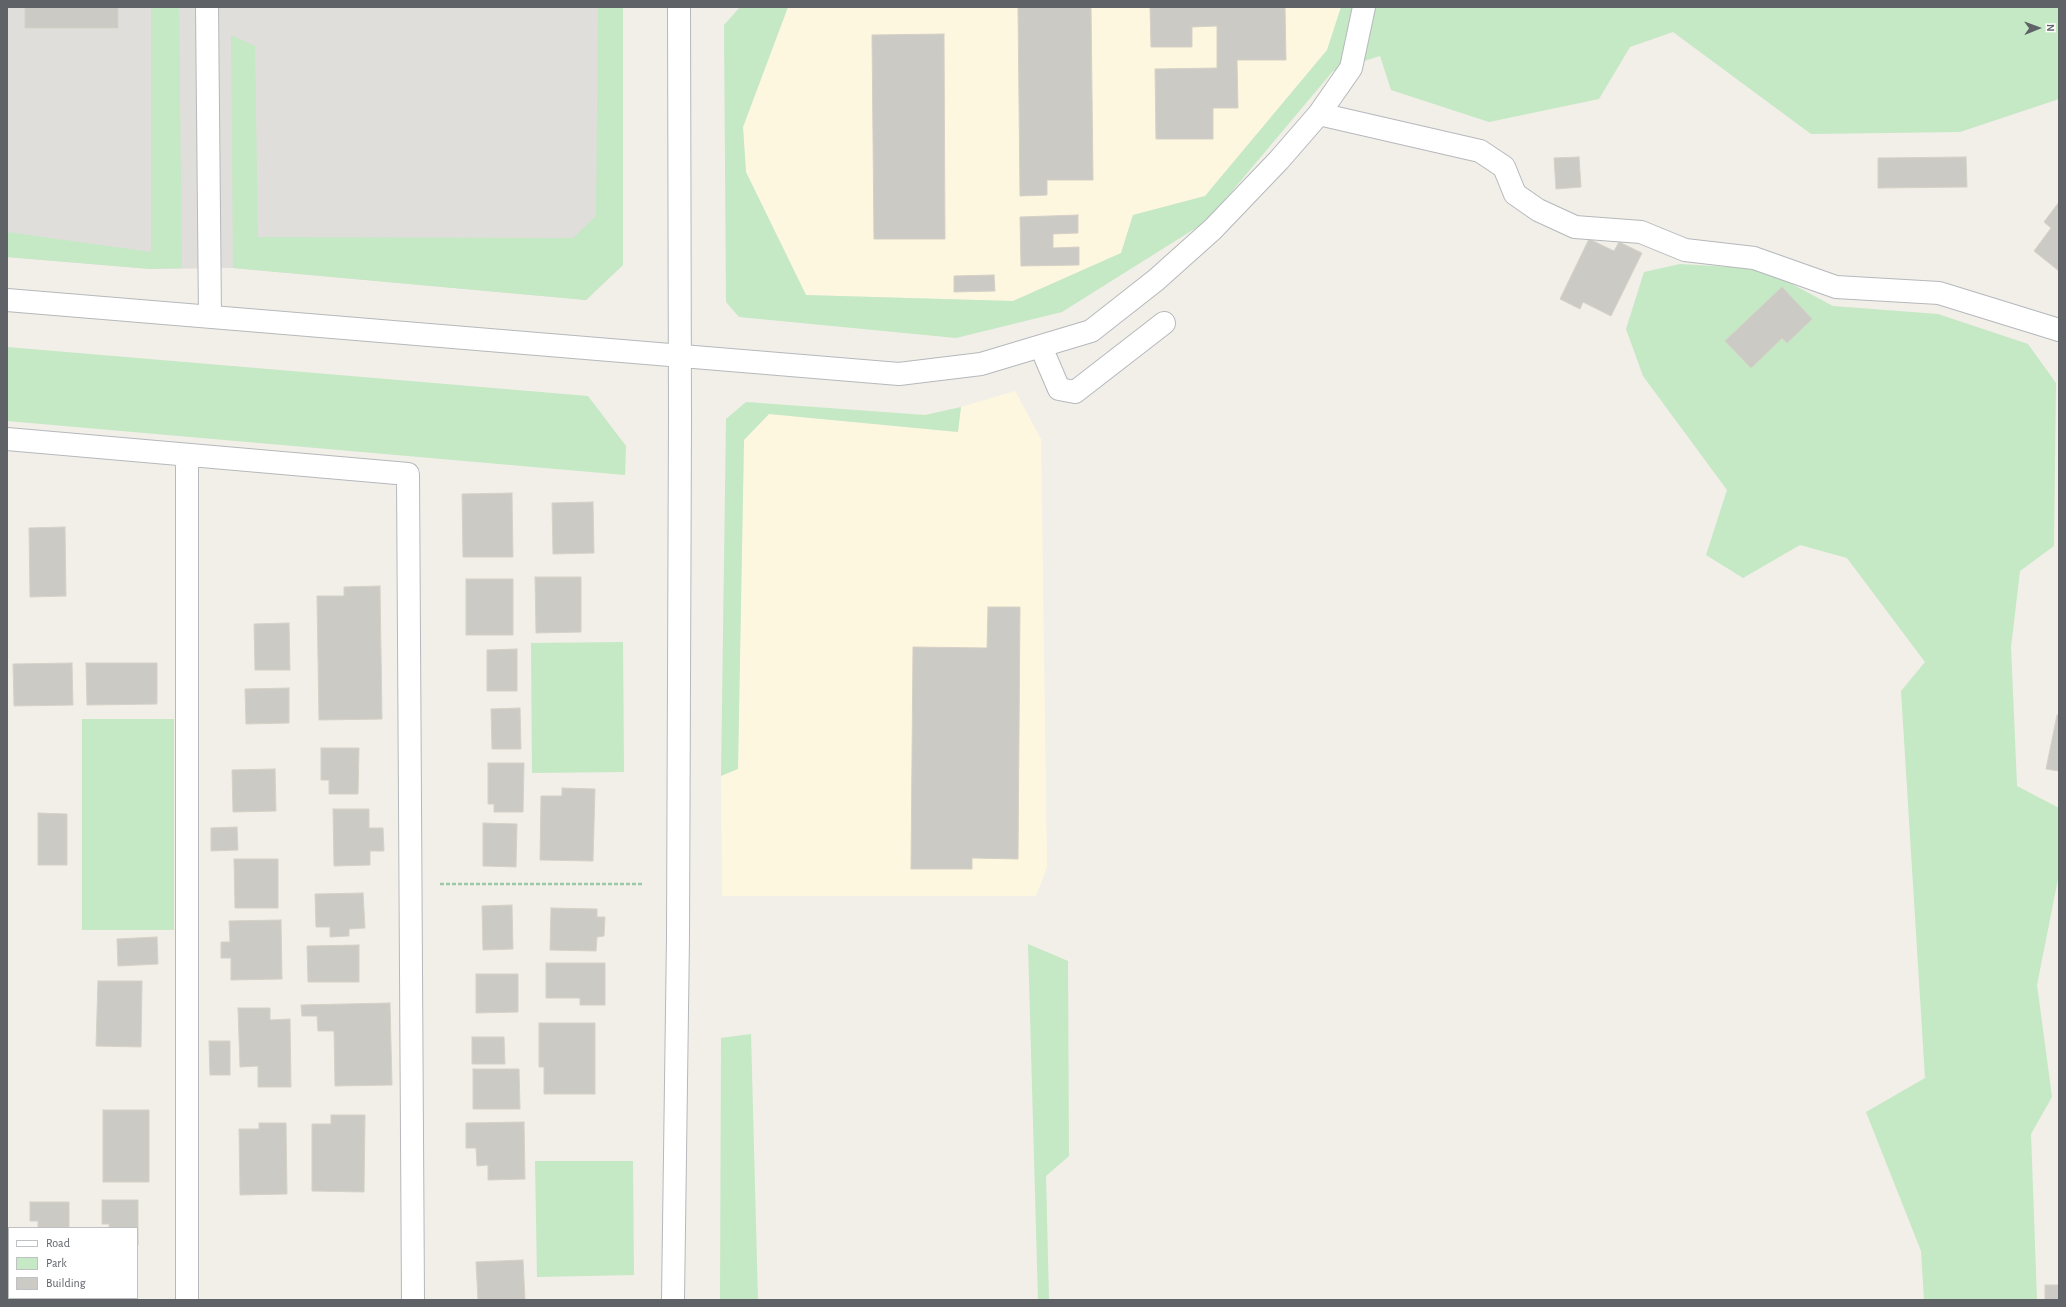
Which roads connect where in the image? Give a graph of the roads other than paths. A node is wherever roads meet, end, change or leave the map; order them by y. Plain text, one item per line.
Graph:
1 (207, 7) edge
2 (679, 7) edge
3 (1364, 7) edge
4 (1319, 114) junction
5 (7, 300) edge
6 (210, 317) junction
7 (1164, 323) dead end
8 (2058, 332) edge
9 (1040, 347) junction
10 (679, 356) junction
11 (7, 439) edge
12 (187, 455) junction
13 (187, 1300) edge
14 (413, 1300) edge
15 (673, 1300) edge

1 - 6 street
2 - 10 street
3 - 4 street
4 - 8 street
4 - 9 street
5 - 6 street
6 - 10 street
7 - 9 street
9 - 10 street
10 - 15 street
11 - 12 street
12 - 13 street
12 - 14 street

